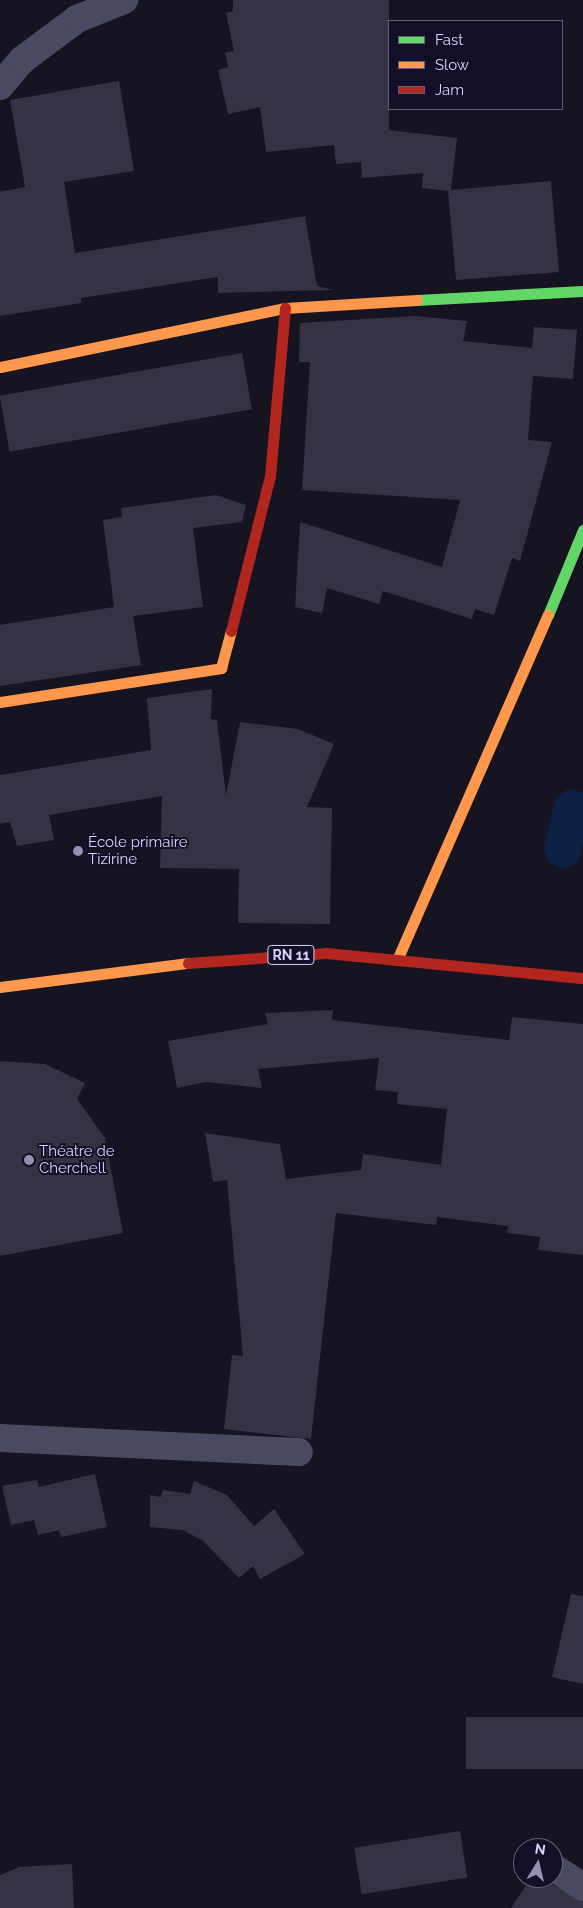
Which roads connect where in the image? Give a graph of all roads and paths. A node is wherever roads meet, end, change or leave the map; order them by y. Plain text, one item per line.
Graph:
1 (124, 0) edge
2 (0, 86) edge
3 (583, 291) edge
4 (285, 308) junction
5 (0, 367) edge
6 (583, 530) edge
7 (0, 702) edge
8 (397, 960) junction
9 (583, 978) edge
10 (0, 987) edge
11 (0, 1438) edge
12 (300, 1452) dead end
13 (563, 1874) edge
14 (583, 1887) edge

1 - 2 street
3 - 4 street
4 - 5 street
4 - 7 street
6 - 8 street
8 - 9 street, RN 11
8 - 10 street, RN 11
11 - 12 street
13 - 14 street

